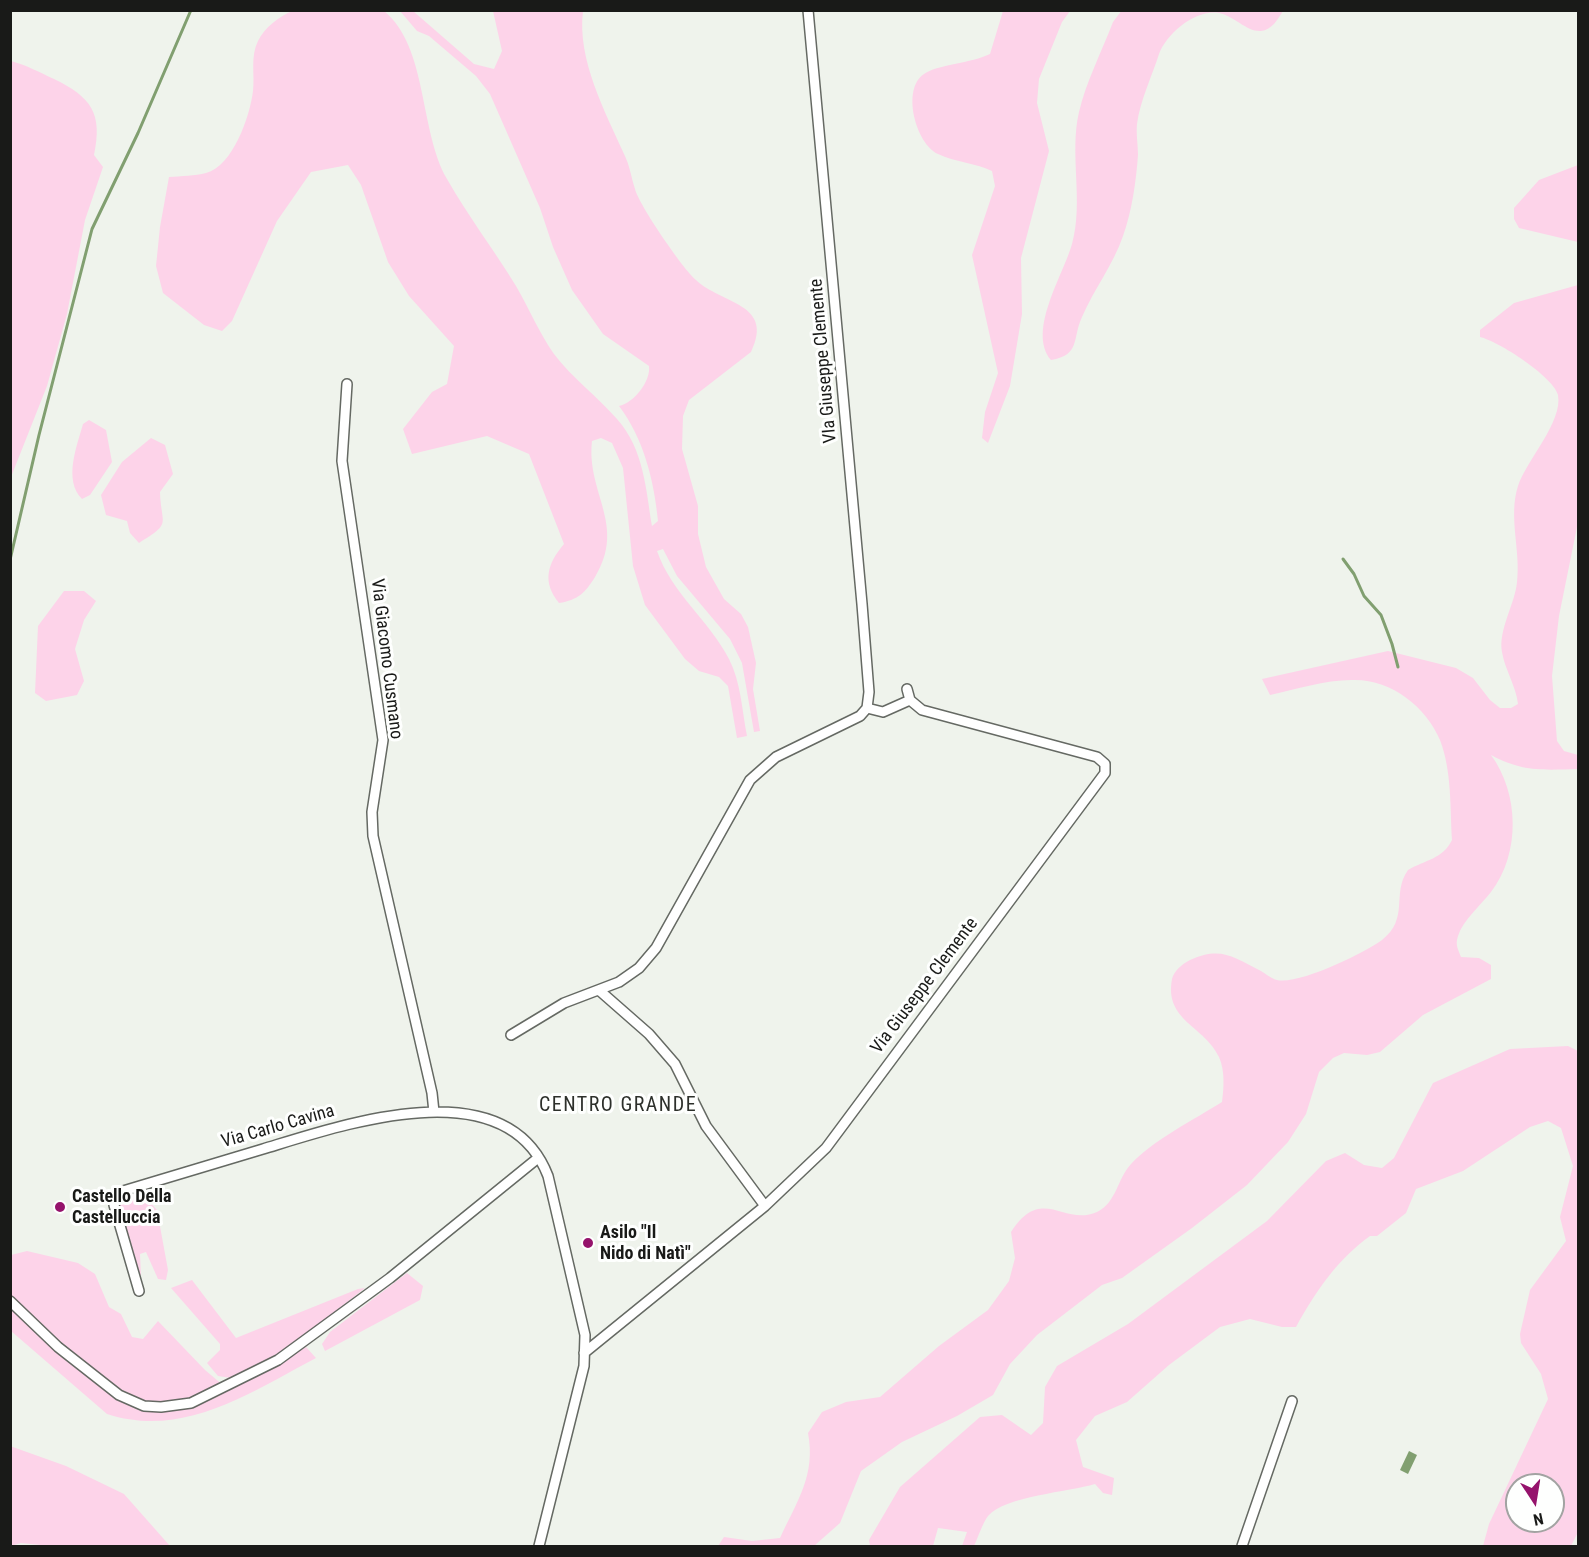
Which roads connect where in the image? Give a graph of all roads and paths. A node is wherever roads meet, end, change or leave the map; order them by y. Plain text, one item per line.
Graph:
1 (808, 10) edge
2 (347, 384) dead end
3 (907, 689) dead end
4 (910, 700) junction
5 (867, 708) junction
6 (600, 992) junction
7 (511, 1035) dead end
8 (434, 1112) junction
9 (538, 1158) junction
10 (765, 1206) junction
11 (139, 1291) dead end
12 (10, 1301) edge
13 (585, 1353) junction
14 (1292, 1401) dead end
15 (539, 1546) edge
16 (1242, 1546) edge

1 - 5 street, VIa Giuseppe Clemente
2 - 8 street, Via Giacomo Cusmano
3 - 4 street
4 - 5 street
4 - 10 street, Via Giuseppe Clemente
5 - 6 street
6 - 7 street
6 - 10 street
8 - 9 street, Via Carlo Cavina
8 - 11 street, Via Carlo Cavina
9 - 12 street
9 - 13 street, Via Carlo Cavina
10 - 13 street, Via Giuseppe Clemente
13 - 15 street, Via Carlo Cavina
14 - 16 street

